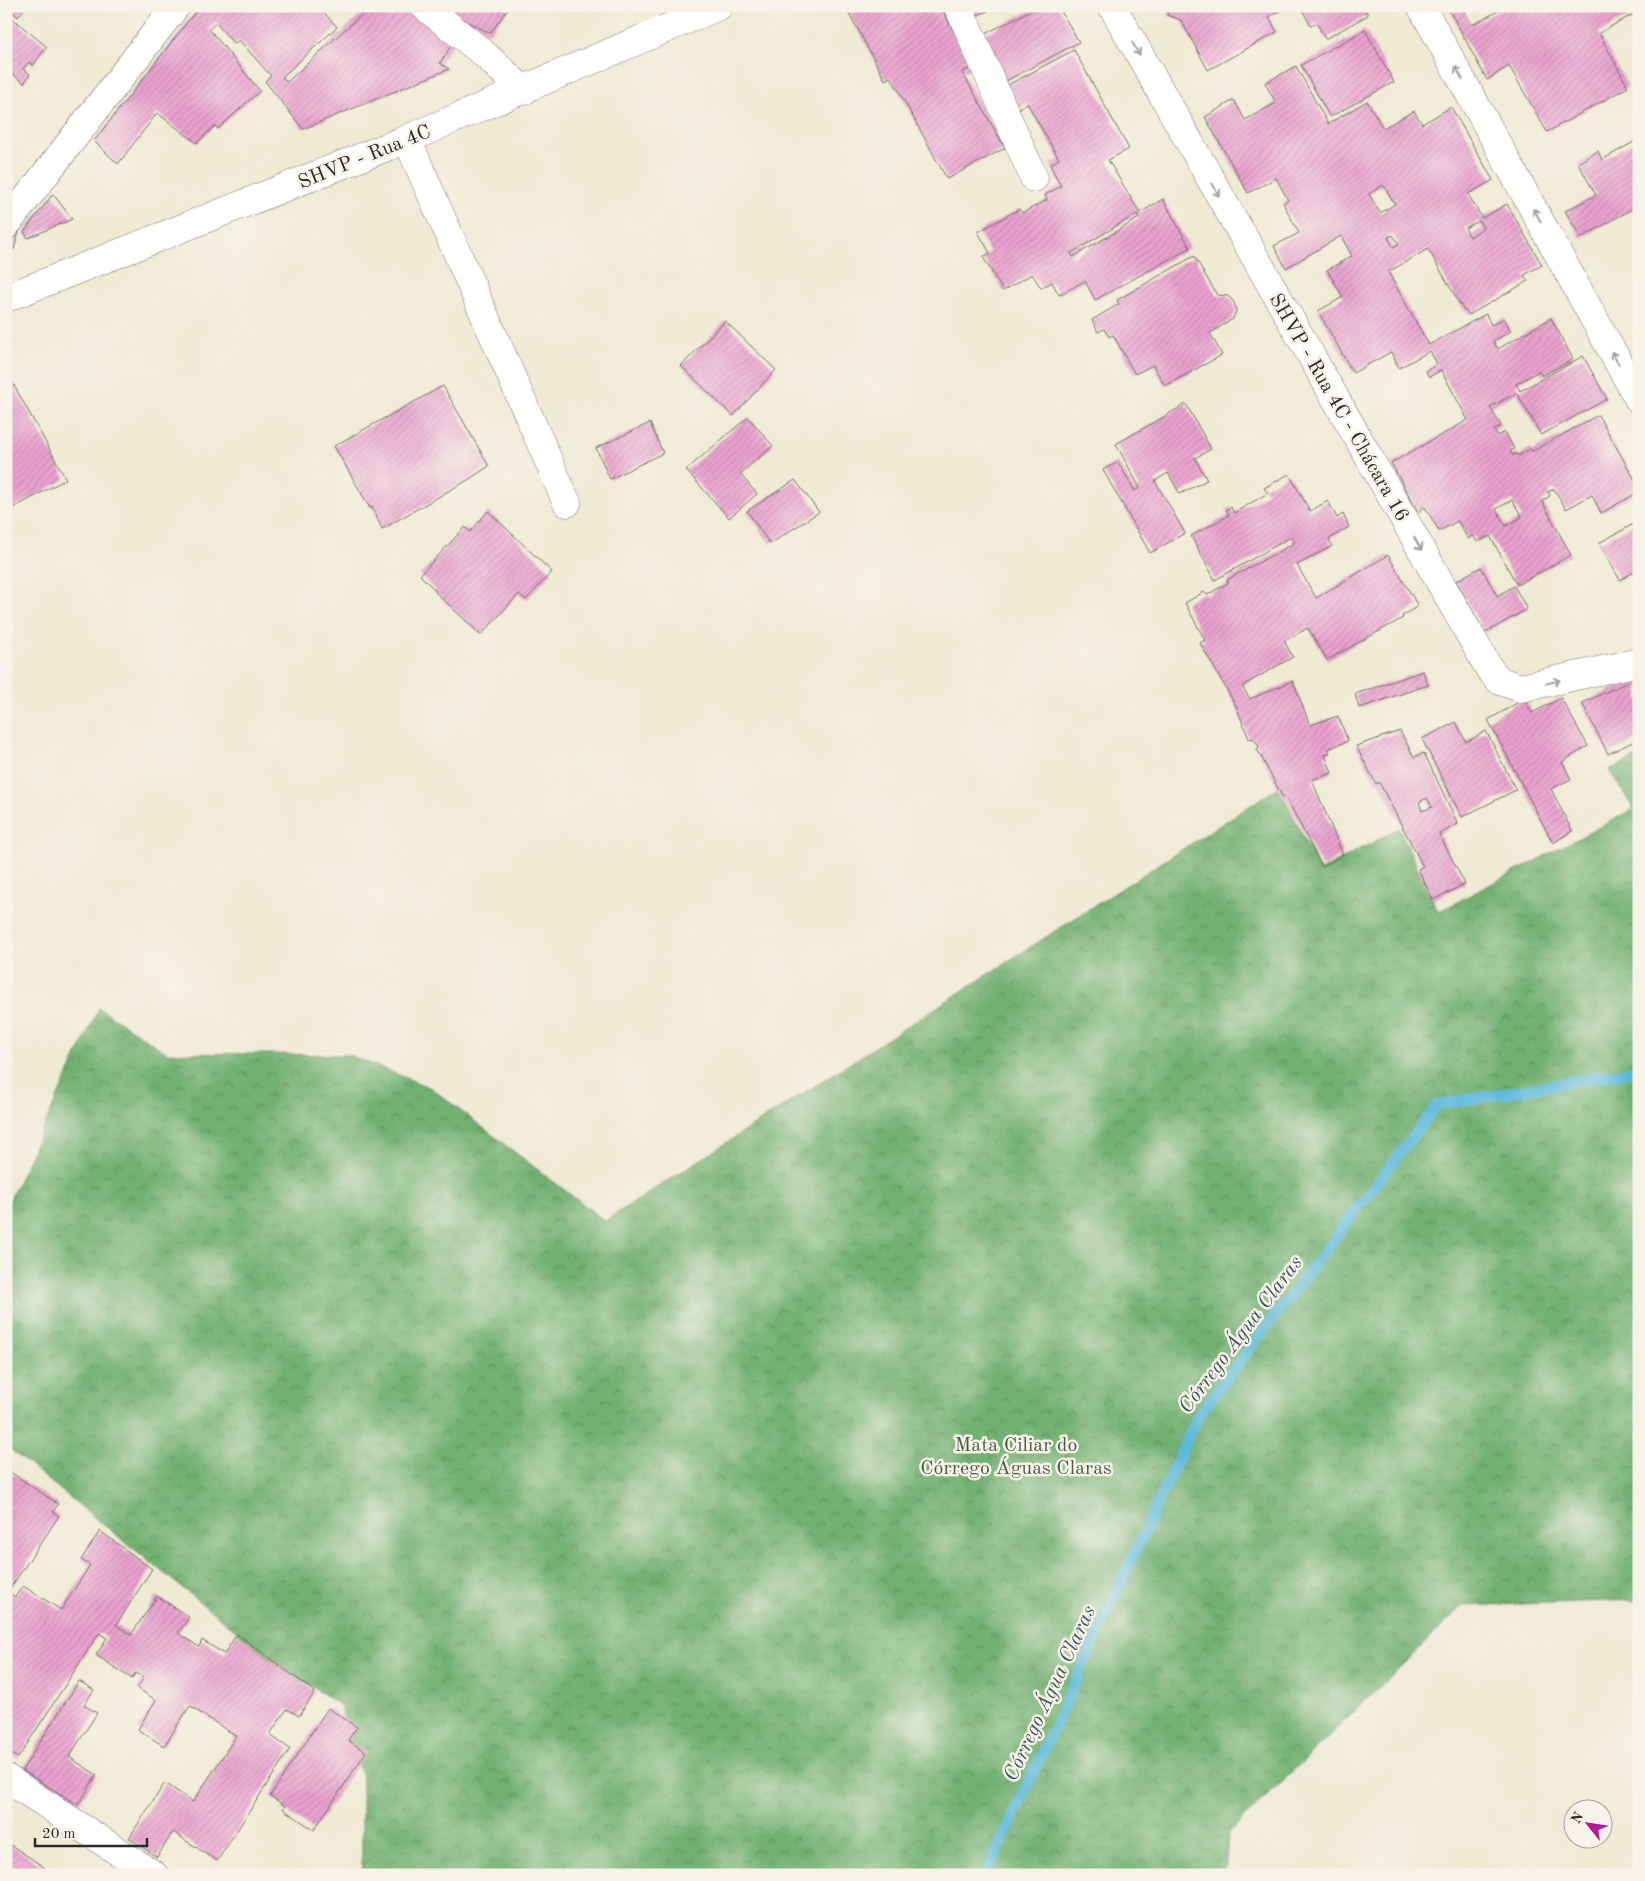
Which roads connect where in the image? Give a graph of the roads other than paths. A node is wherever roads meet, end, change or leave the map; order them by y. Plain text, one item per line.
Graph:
1 (176, 6) edge
2 (424, 6) edge
3 (719, 6) edge
4 (958, 6) edge
5 (1112, 6) edge
6 (1422, 6) edge
7 (524, 91) junction
8 (407, 139) junction
9 (1034, 178) dead end
10 (6, 225) edge
11 (6, 298) edge
12 (1639, 400) edge
13 (567, 503) dead end
14 (1639, 662) edge
15 (6, 1778) edge
16 (154, 1875) edge

1 - 10 street
2 - 7 street
3 - 7 street, SHVP - Rua 4C
4 - 9 street
5 -> 14 street, SHVP - Rua 4C - Chácara 16
12 -> 6 street
7 - 8 street, SHVP - Rua 4C
8 - 11 street, SHVP - Rua 4C
8 - 13 street
15 - 16 street

